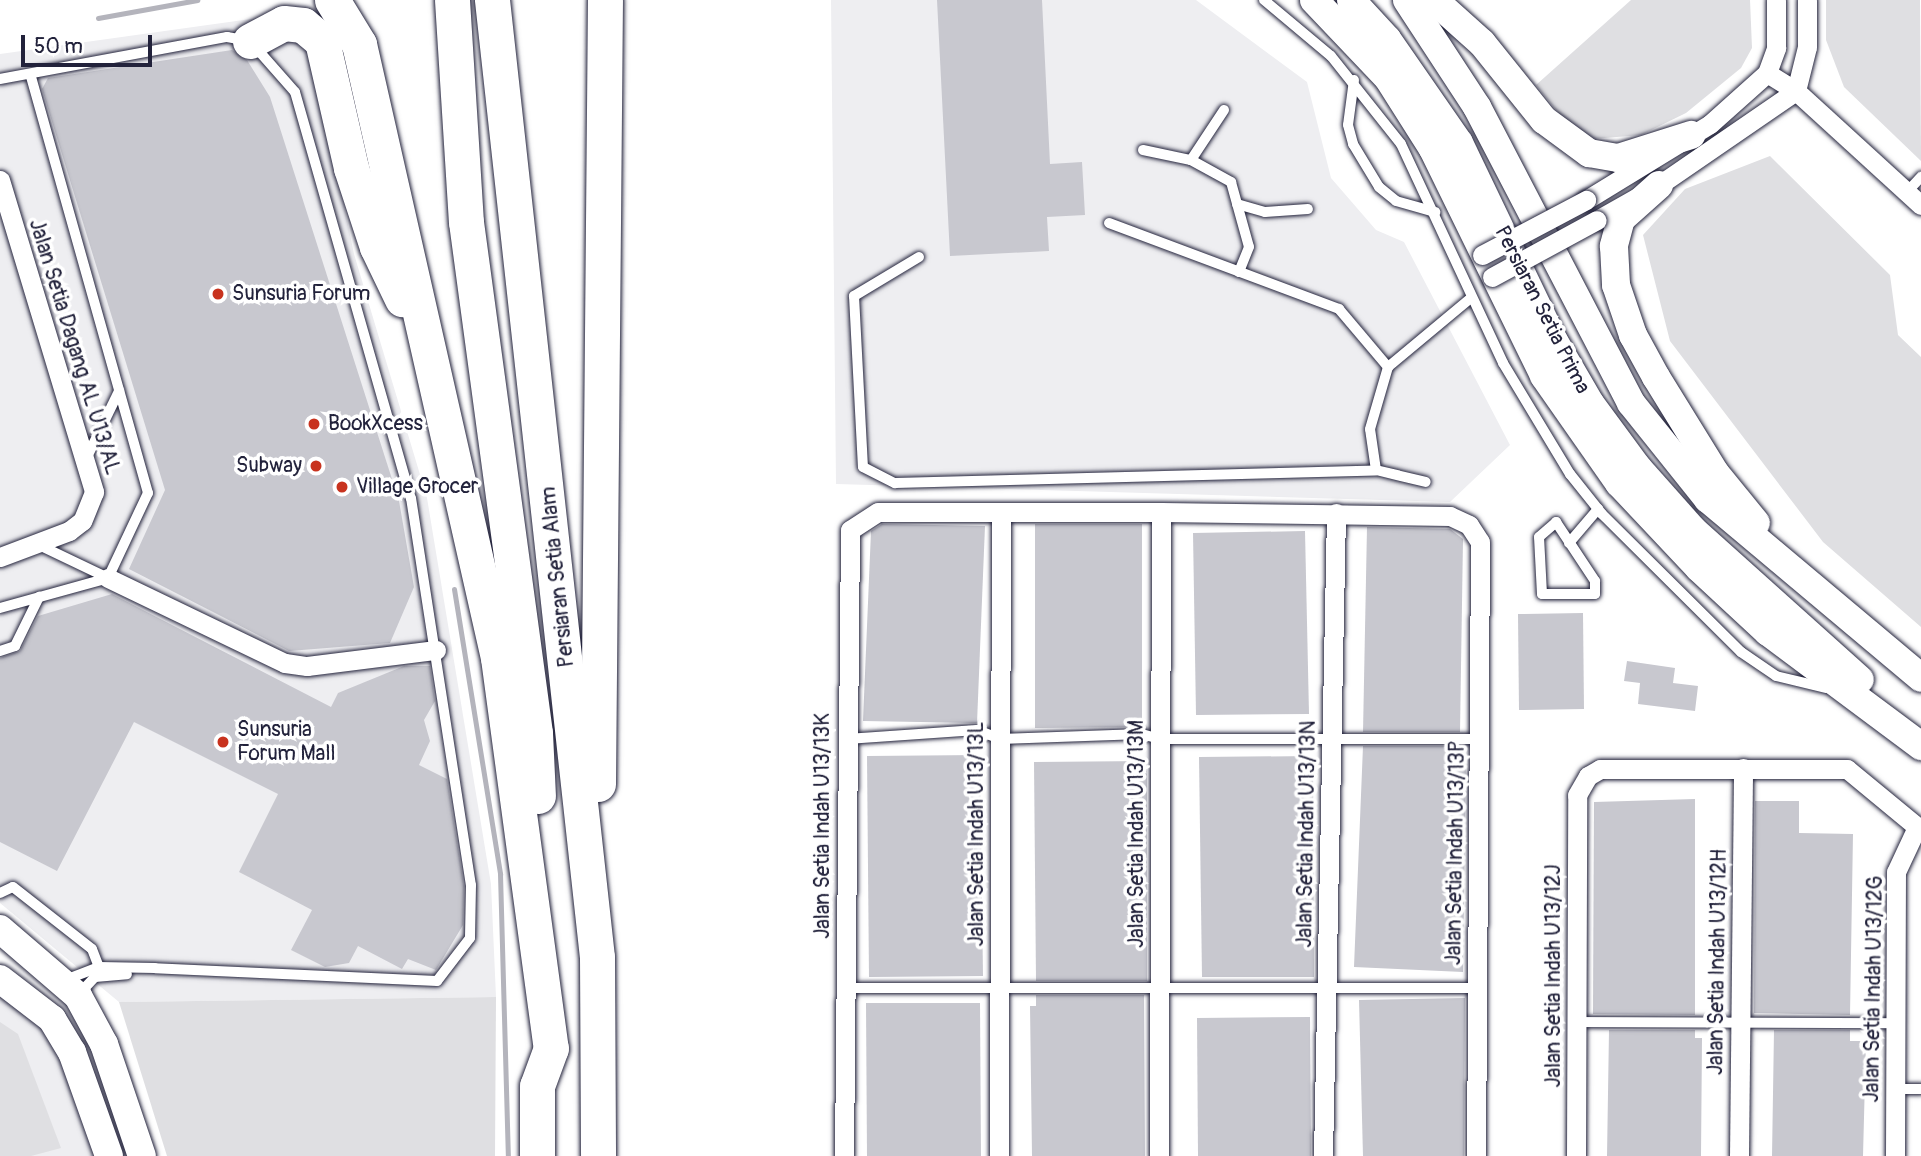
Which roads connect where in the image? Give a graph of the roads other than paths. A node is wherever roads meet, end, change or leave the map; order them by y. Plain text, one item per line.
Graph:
1 (332, 0) edge
2 (361, 0) edge
3 (452, 0) edge
4 (492, 0) edge
5 (605, 0) edge
6 (1264, 0) edge
7 (1314, 0) edge
8 (1351, 0) edge
9 (1407, 0) edge
10 (1434, 0) edge
11 (1776, 0) edge
12 (1807, 0) edge
13 (250, 41) junction
14 (1767, 73) junction
15 (30, 74) junction
16 (0, 79) edge
17 (1354, 80) junction
18 (1796, 91) junction
19 (1224, 110) dead end
20 (378, 122) junction
21 (1691, 135) junction
22 (1143, 150) dead end
23 (1191, 160) junction
24 (1921, 177) edge
25 (0, 180) edge
26 (1659, 185) junction
27 (1914, 199) edge
28 (1237, 204) junction
29 (1308, 209) dead end
30 (1435, 212) junction
31 (1109, 223) dead end
32 (919, 257) dead end
33 (1239, 272) junction
34 (1482, 276) junction
35 (425, 346) junction
36 (1388, 367) junction
37 (119, 391) junction
38 (86, 459) junction
39 (1376, 470) junction
40 (1426, 482) dead end
41 (1598, 509) junction
42 (1001, 512) junction
43 (1161, 512) junction
44 (1336, 513) junction
45 (1569, 543) junction
46 (39, 545) junction
47 (0, 557) edge
48 (108, 578) junction
49 (1803, 582) junction
50 (39, 597) junction
51 (0, 600) edge
52 (15, 604) junction
53 (0, 608) edge
54 (436, 650) junction
55 (0, 651) edge
56 (1921, 678) edge
57 (1860, 699) junction
58 (1921, 736) edge
59 (846, 739) junction
60 (1000, 739) junction
61 (1160, 739) junction
62 (1331, 739) junction
63 (1480, 739) junction
64 (1921, 746) edge
65 (1744, 768) junction
66 (1919, 828) edge
67 (0, 893) edge
68 (0, 929) edge
69 (597, 957) junction
70 (99, 967) junction
71 (187, 971) junction
72 (0, 979) edge
73 (69, 987) junction
74 (845, 988) junction
75 (999, 988) junction
76 (1477, 988) junction
77 (1159, 990) junction
78 (1326, 991) junction
79 (1576, 1022) junction
80 (1741, 1023) junction
81 (1895, 1023) junction
82 (551, 1048) junction
83 (1895, 1088) junction
84 (1921, 1089) edge
85 (109, 1156) edge
86 (142, 1156) edge
87 (537, 1156) edge
88 (551, 1156) edge
89 (598, 1156) edge
90 (844, 1156) edge
91 (999, 1156) edge
92 (1159, 1156) edge
93 (1323, 1156) edge
94 (1476, 1156) edge
95 (1576, 1156) edge
96 (1739, 1156) edge
97 (1895, 1156) edge

1 - 20 highway
2 - 20 highway
3 - 82 highway, Persiaran Setia Alam
4 - 69 highway, Persiaran Setia Alam
5 - 69 highway
6 - 17 lane
7 - 34 street
8 - 58 street, Persiaran Setia Prima
9 - 49 street, Persiaran Setia Prima
10 - 21 street
11 - 14 street
12 - 18 street
13 - 15 lane
13 - 35 highway
13 - 54 lane
14 - 18 street
14 - 21 street
15 - 16 lane
15 - 37 lane
17 - 30 lane
17 - 30 lane
18 - 26 street
18 - 27 street
19 - 23 lane
20 - 35 highway
21 - 34 street, bridge
22 - 23 lane
23 - 28 lane
24 - 27 lane
25 - 38 street, Jalan Setia Dagang AL U13/AL
26 - 34 street, bridge
26 - 49 street
28 - 29 lane
28 - 33 lane
30 - 34 lane
31 - 33 lane
32 - 39 lane
33 - 36 lane
34 - 36 lane
34 - 41 lane
34 - 57 street
35 - 82 highway
36 - 39 lane
37 - 38 lane
37 - 48 lane
38 - 46 street, Jalan Setia Dagang AL U13/AL
39 - 40 lane
41 - 45 lane
41 - 57 lane
42 - 43 street
42 - 59 street, Jalan Setia Indah U13/13K
42 - 60 street, Jalan Setia Indah U13/13L
43 - 44 street
43 - 61 street, Jalan Setia Indah U13/13M
44 - 62 street, Jalan Setia Indah U13/13N
44 - 63 street, Jalan Setia Indah U13/13P
45 - 45 lane
46 - 47 street, Jalan Setia Dagang AL U13/AL
46 - 48 lane
48 - 50 lane
48 - 54 street
49 - 56 street, Persiaran Setia Prima
50 - 52 lane
50 - 55 lane
51 - 52 lane
52 - 53 lane
54 - 71 lane
57 - 64 street
59 - 60 lane
59 - 74 street, Jalan Setia Indah U13/13K
60 - 61 lane
60 - 75 street, Jalan Setia Indah U13/13L
61 - 62 lane
61 - 77 street, Jalan Setia Indah U13/13M
62 - 63 lane
62 - 78 street, Jalan Setia Indah U13/13N
63 - 76 street, Jalan Setia Indah U13/13P
65 - 66 street
65 - 79 street, Jalan Setia Indah U13/12J
65 - 80 street, Jalan Setia Indah U13/12H
66 - 81 street, Jalan Setia Indah U13/12G
67 - 70 lane
68 - 73 street
69 - 89 highway, Persiaran Setia Alam
70 - 71 lane
70 - 73 lane
71 - 73 lane
72 - 85 street
73 - 86 street
74 - 75 lane
74 - 90 street, Jalan Setia Indah U13/13K
75 - 77 lane
75 - 91 street, Jalan Setia Indah U13/13L
76 - 78 lane
76 - 94 street, Jalan Setia Indah U13/13P
77 - 78 lane
77 - 92 street, Jalan Setia Indah U13/13M
78 - 93 street, Jalan Setia Indah U13/13N
79 - 80 lane
79 - 95 street, Jalan Setia Indah U13/12J
80 - 81 lane
80 - 96 street, Jalan Setia Indah U13/12H
81 - 83 street, Jalan Setia Indah U13/12G
82 - 87 highway
82 - 88 highway, Persiaran Setia Alam
83 - 84 lane
83 - 97 street, Jalan Setia Indah U13/12G

